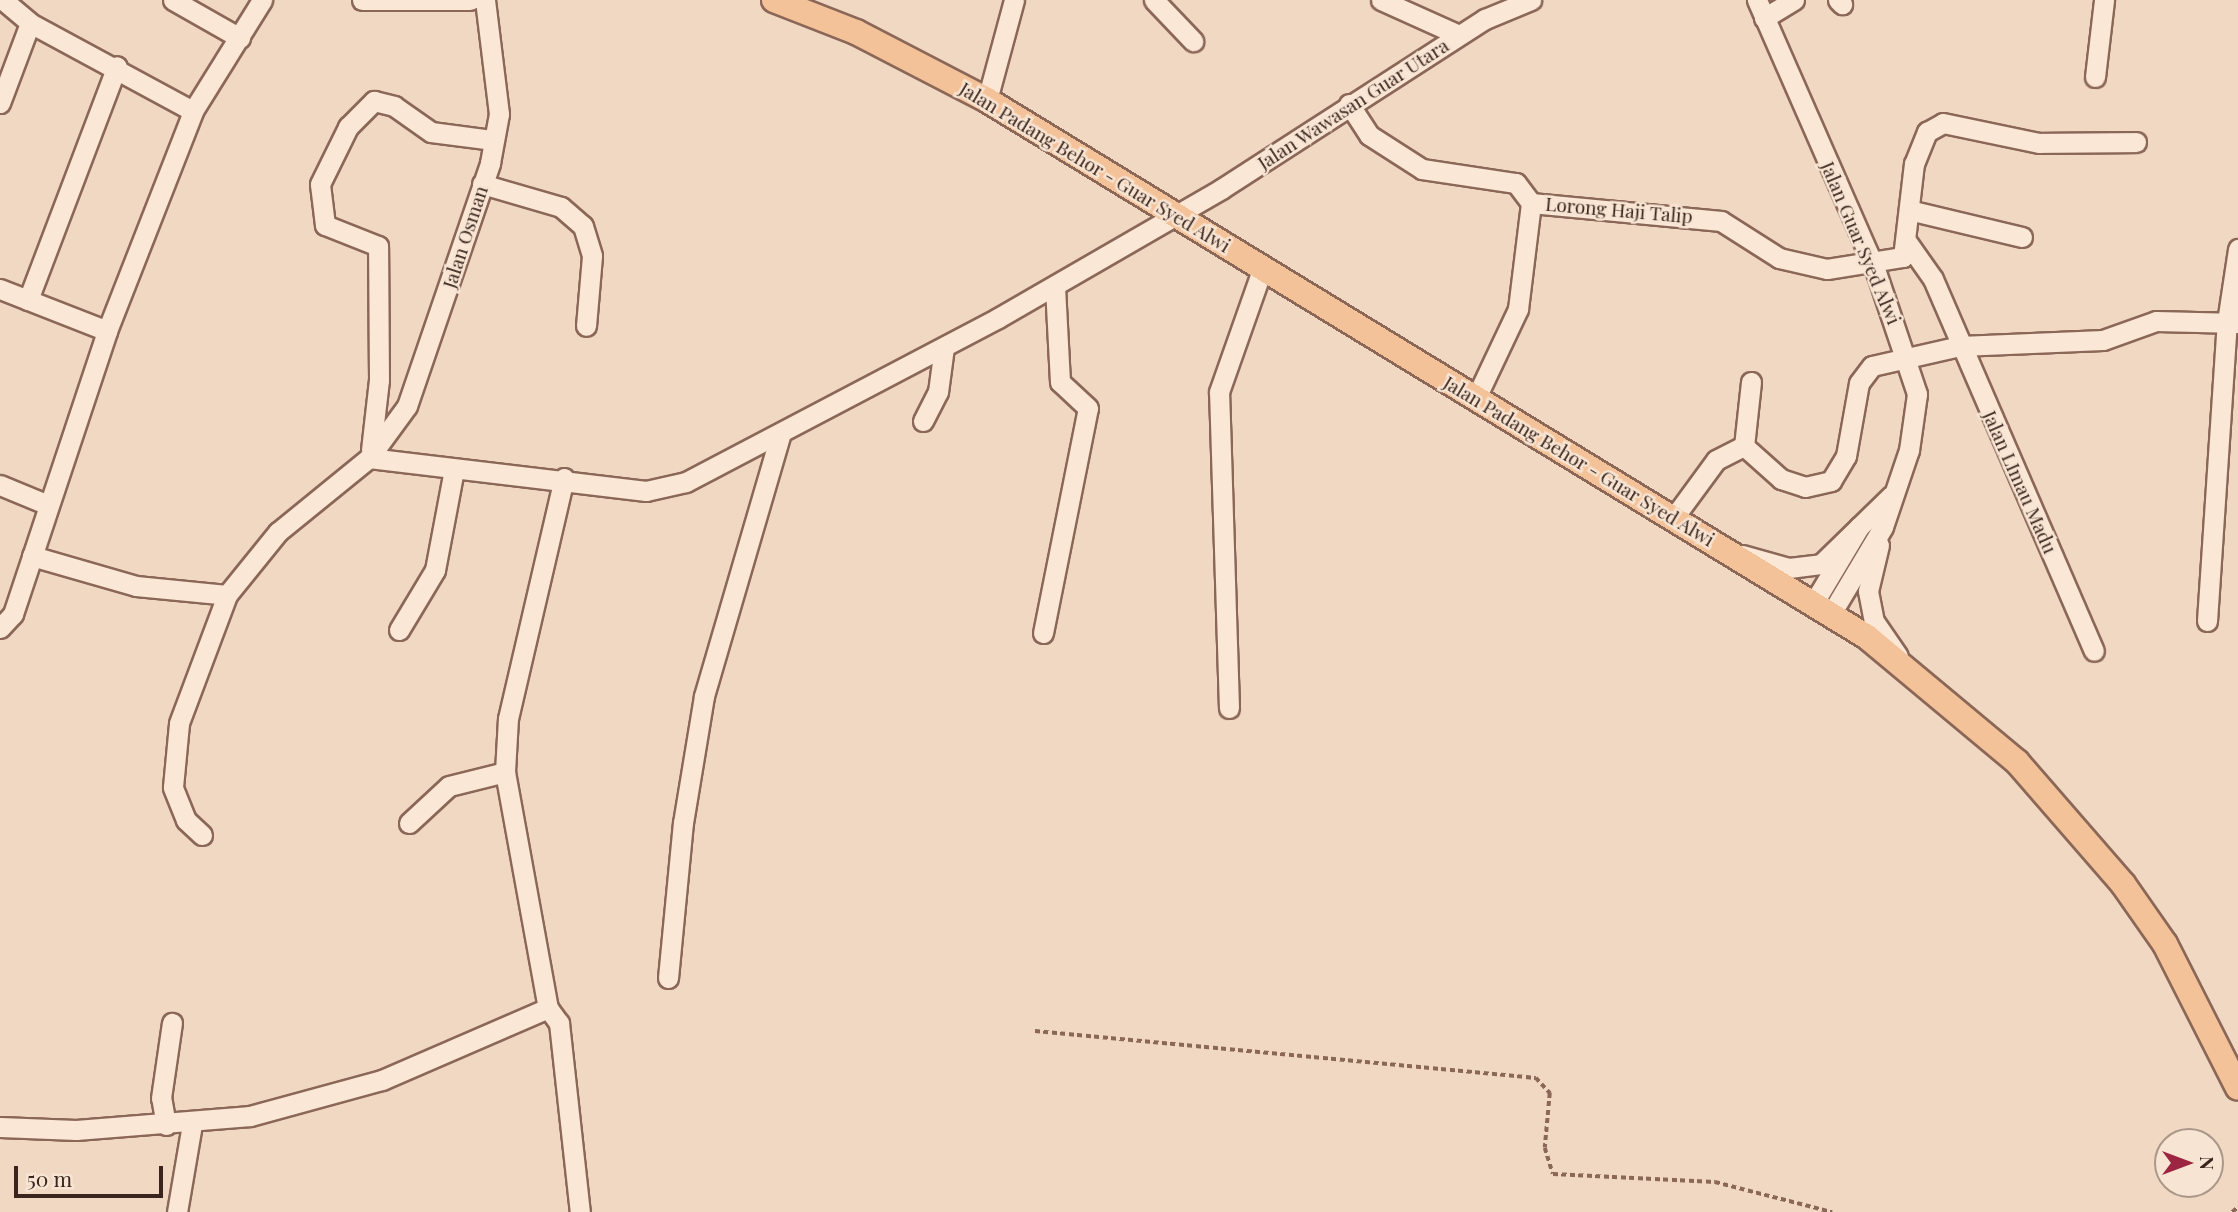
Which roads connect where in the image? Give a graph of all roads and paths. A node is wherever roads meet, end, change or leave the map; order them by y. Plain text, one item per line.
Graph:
1 (173, 0) edge
2 (262, 0) edge
3 (362, 0) edge
4 (470, 0) edge
5 (485, 0) edge
6 (774, 0) edge
7 (1014, 0) edge
8 (1154, 0) edge
9 (1381, 0) edge
10 (1531, 0) edge
11 (1794, 0) edge
12 (2104, 0) edge
13 (11, 3) edge
14 (1761, 9) edge
15 (30, 23) junction
16 (1459, 34) junction
17 (240, 38) junction
18 (1193, 41) dead end
19 (117, 66) junction
20 (2095, 77) dead end
21 (987, 100) junction
22 (0, 103) edge
23 (1349, 104) junction
24 (193, 111) junction
25 (494, 140) junction
26 (2136, 142) dead end
27 (482, 184) junction
28 (1531, 203) junction
29 (1913, 211) junction
30 (1178, 215) junction
31 (2022, 237) dead end
32 (1907, 242) junction
33 (2238, 249) edge
34 (1874, 266) junction
35 (1263, 267) junction
36 (1055, 286) junction
37 (0, 289) edge
38 (28, 300) junction
39 (2232, 323) edge
40 (586, 326) dead end
41 (107, 331) junction
42 (1960, 346) junction
43 (944, 348) junction
44 (1908, 357) junction
45 (1751, 382) dead end
46 (1475, 400) junction
47 (923, 421) dead end
48 (780, 436) junction
49 (1744, 446) junction
50 (369, 458) junction
51 (454, 469) junction
52 (564, 478) junction
53 (0, 485) edge
54 (1894, 493) junction
55 (46, 504) junction
56 (1672, 520) junction
57 (1859, 527) junction
58 (1883, 527) junction
59 (1731, 552) junction
60 (32, 556) junction
61 (227, 595) junction
62 (1822, 609) junction
63 (2207, 621) dead end
64 (0, 628) edge
65 (398, 630) dead end
66 (1042, 633) dead end
67 (2094, 651) dead end
68 (1906, 668) junction
69 (1229, 708) dead end
70 (505, 772) junction
71 (409, 823) dead end
72 (202, 835) dead end
73 (668, 978) dead end
74 (548, 1008) junction
75 (172, 1023) dead end
76 (1035, 1031) dead end
77 (2238, 1087) edge
78 (192, 1124) junction
79 (166, 1125) junction
80 (0, 1128) edge
81 (2238, 1207) edge
82 (177, 1212) edge
83 (580, 1212) edge
84 (1832, 1212) edge
85 (2232, 1212) edge

1 - 17 street
2 - 17 street
3 - 4 street
5 - 25 street, Jalan Osman
6 - 21 main road, Jalan Padang Behor - Guar Syed Alwi
7 - 21 street
8 - 18 street
9 - 16 street
10 - 16 street, Jalan Wawasan Guar Utara
11 - 14 street
12 - 20 street
13 - 15 street
14 - 34 street, Jalan Guar Syed Alwi
15 - 19 street
15 - 22 street
16 - 23 street, Jalan Wawasan Guar Utara
17 - 24 street
19 - 24 street
19 - 38 street
21 - 30 main road, Jalan Padang Behor - Guar Syed Alwi
23 - 28 street, Lorong Haji Talip
23 - 30 street, Jalan Wawasan Guar Utara
24 - 41 street
25 - 27 street, Jalan Osman
25 - 50 street
26 - 29 street
27 - 40 street
27 - 50 street, Jalan Osman
28 - 34 street, Lorong Haji Talip
28 - 46 street
29 - 31 street
29 - 32 street
30 - 35 main road, Jalan Padang Behor - Guar Syed Alwi
30 - 36 street, Jalan Wawasan Guar Utara
32 - 34 street
32 - 42 street, Jalan LImau Madu
33 - 39 street
34 - 44 street, Jalan Guar Syed Alwi
35 - 46 main road, Jalan Padang Behor - Guar Syed Alwi
35 - 69 street
36 - 43 street, Jalan Wawasan Guar Utara
36 - 66 street
37 - 38 street
38 - 41 street
39 - 42 street
39 - 63 street
41 - 55 street
42 - 44 street
42 - 67 street, Jalan LImau Madu
43 - 47 street
43 - 48 street, Jalan Wawasan Guar Utara
44 - 49 street
44 - 54 street, Jalan Guar Syed Alwi
45 - 49 street
46 - 56 main road, Jalan Padang Behor - Guar Syed Alwi
48 - 52 street, Jalan Wawasan Guar Utara
48 - 73 street
49 - 56 street
50 - 51 street, Jalan Wawasan Guar Utara
50 - 61 street, Jalan Osman
51 - 52 street, Jalan Wawasan Guar Utara
51 - 65 street
52 - 70 street
53 - 55 street
54 - 57 street, Jalan Guar Syed Alwi
54 - 58 street, Jalan Guar Syed Alwi
55 - 60 street
56 - 59 main road, Jalan Padang Behor - Guar Syed Alwi
57 - 59 street
57 - 62 street, Jalan Guar Syed Alwi
58 - 62 street, Jalan Guar Syed Alwi
58 - 68 street
59 - 62 main road, Jalan Padang Behor - Guar Syed Alwi
60 - 61 street
60 - 64 street
61 - 72 street, Jalan Osman
62 - 68 main road, Jalan Padang Behor - Guar Syed Alwi
68 - 77 main road, Jalan Padang Behor - Guar Syed Alwi
70 - 71 street
70 - 74 street
74 - 78 street
74 - 83 street
75 - 79 street
76 - 84 path
78 - 79 street
78 - 82 street
79 - 80 street
81 - 85 path

